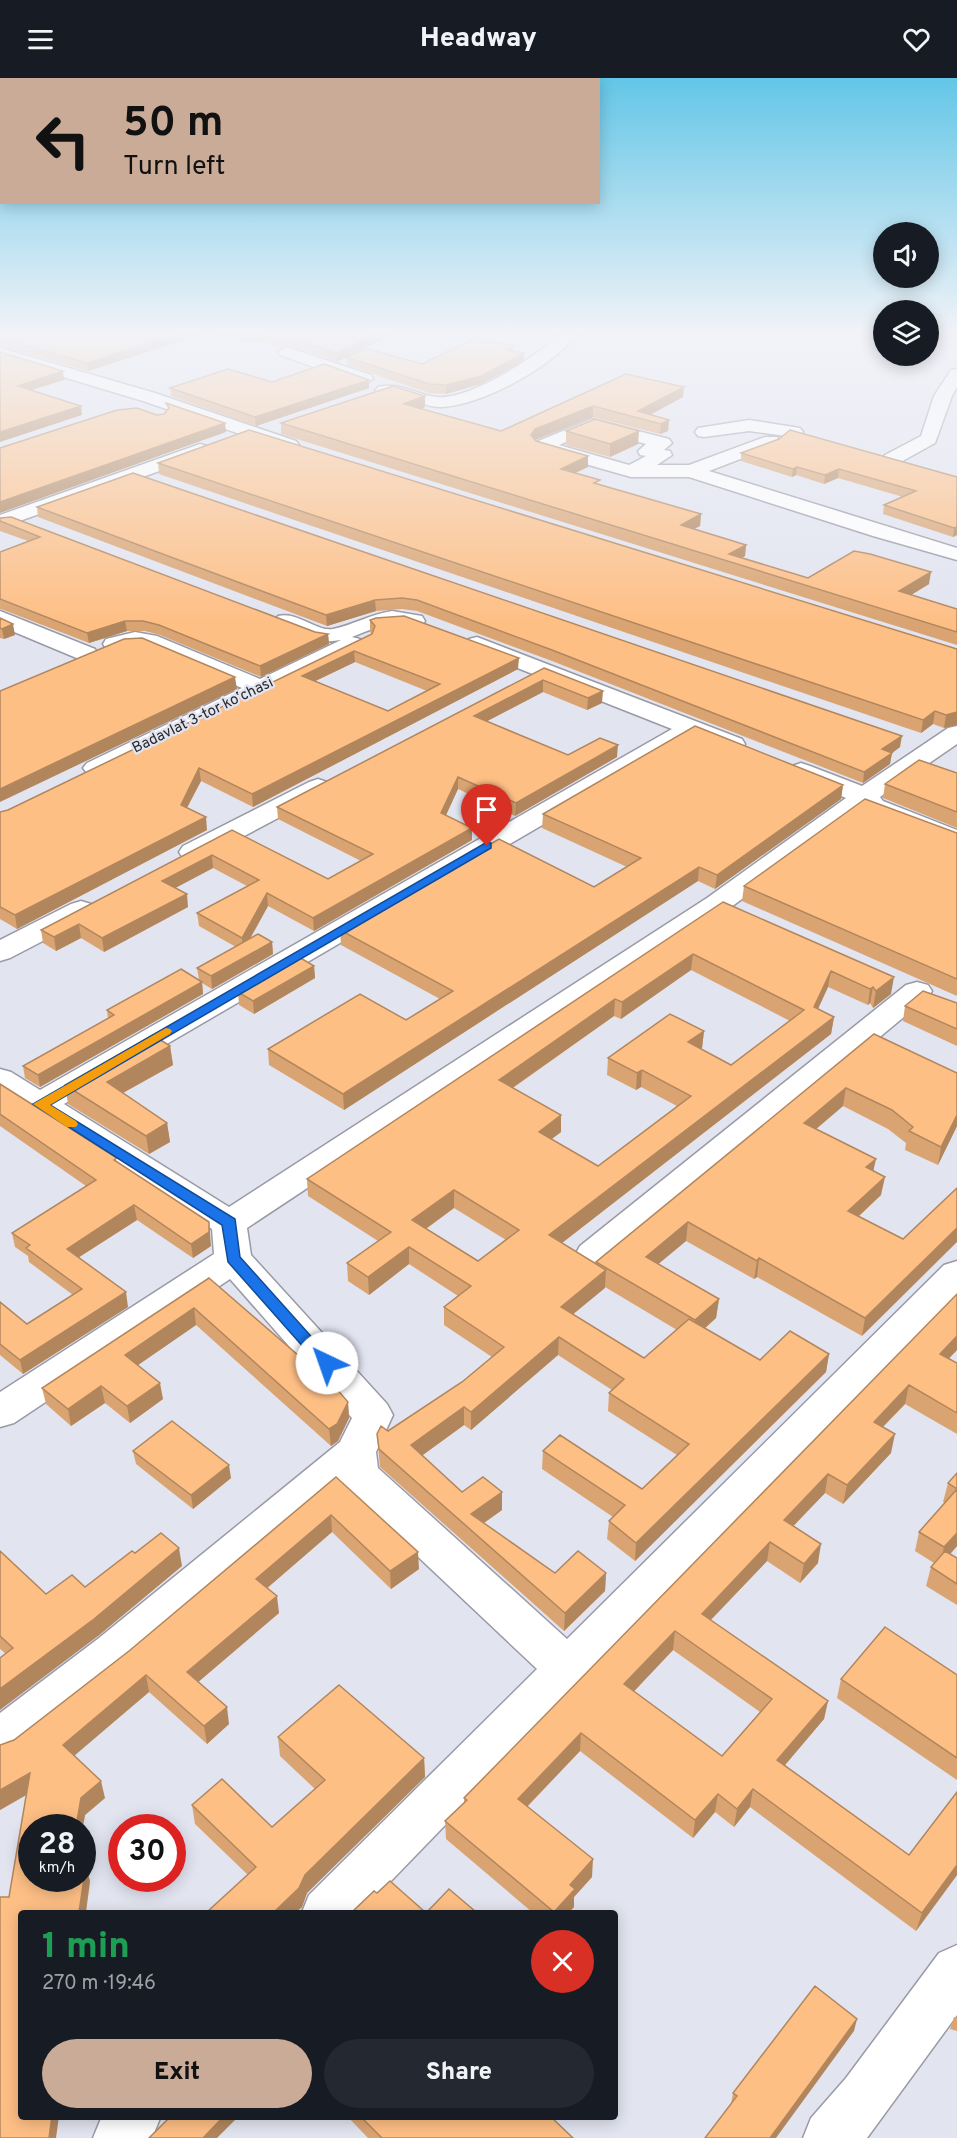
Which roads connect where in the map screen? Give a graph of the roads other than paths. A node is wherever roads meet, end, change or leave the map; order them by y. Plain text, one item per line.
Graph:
1 (189, 429) edge
2 (242, 429) edge
3 (267, 429) edge
4 (580, 429) edge
5 (611, 429) edge
6 (715, 429) edge
7 (750, 429) edge
8 (783, 429) edge
9 (932, 429) edge
10 (704, 432) dead end
11 (253, 433) junction
12 (805, 435) edge
13 (222, 442) junction
14 (313, 452) edge
15 (874, 454) edge
16 (892, 459) junction
17 (914, 465) edge
18 (631, 471) junction
19 (697, 473) junction
20 (134, 474) junction
21 (168, 486) edge
22 (6, 520) edge
23 (46, 530) edge
24 (957, 554) edge
25 (269, 614) edge
26 (0, 618) edge
27 (408, 618) junction
28 (87, 654) junction
29 (54, 668) edge
30 (543, 669) junction
31 (513, 684) edge
32 (261, 688) junction
33 (691, 728) junction
34 (957, 733) edge
35 (341, 775) edge
36 (73, 779) edge
37 (865, 796) junction
38 (957, 839) edge
39 (176, 861) edge
40 (103, 898) edge
41 (717, 904) junction
42 (748, 918) edge
43 (0, 952) edge
44 (885, 977) edge
45 (0, 1079) edge
46 (40, 1104) junction
47 (231, 1241) junction
48 (593, 1255) dead end
49 (957, 1274) edge
50 (4, 1402) edge
51 (356, 1452) junction
52 (567, 1668) junction
53 (0, 1740) edge
54 (329, 1910) edge
55 (957, 1971) edge
56 (131, 2120) edge
57 (120, 2138) edge
58 (831, 2138) edge

1 - 13 street
2 - 11 street
3 - 11 street
4 - 18 street
5 - 18 street
6 - 10 street
7 - 19 street
8 - 12 street
9 - 16 street
11 - 13 street
11 - 14 street
13 - 20 street
15 - 16 street
16 - 17 street
18 - 19 street
19 - 24 street
20 - 21 street
20 - 22 street
22 - 23 street
25 - 27 street
26 - 28 street
27 - 30 street
27 - 32 street, Badavlat 3-tor koʼchasi
28 - 29 street
28 - 32 street
30 - 31 street
30 - 33 street
32 - 36 street, Badavlat 3-tor koʼchasi
33 - 37 street
33 - 46 street
34 - 37 street
35 - 39 street
37 - 38 street
37 - 41 street
40 - 43 street
41 - 42 street
41 - 47 street
44 - 48 street
45 - 46 street
46 - 47 street
47 - 50 street
47 - 51 street
49 - 52 street
51 - 52 street
51 - 53 street
52 - 54 street
55 - 58 street
56 - 57 street

